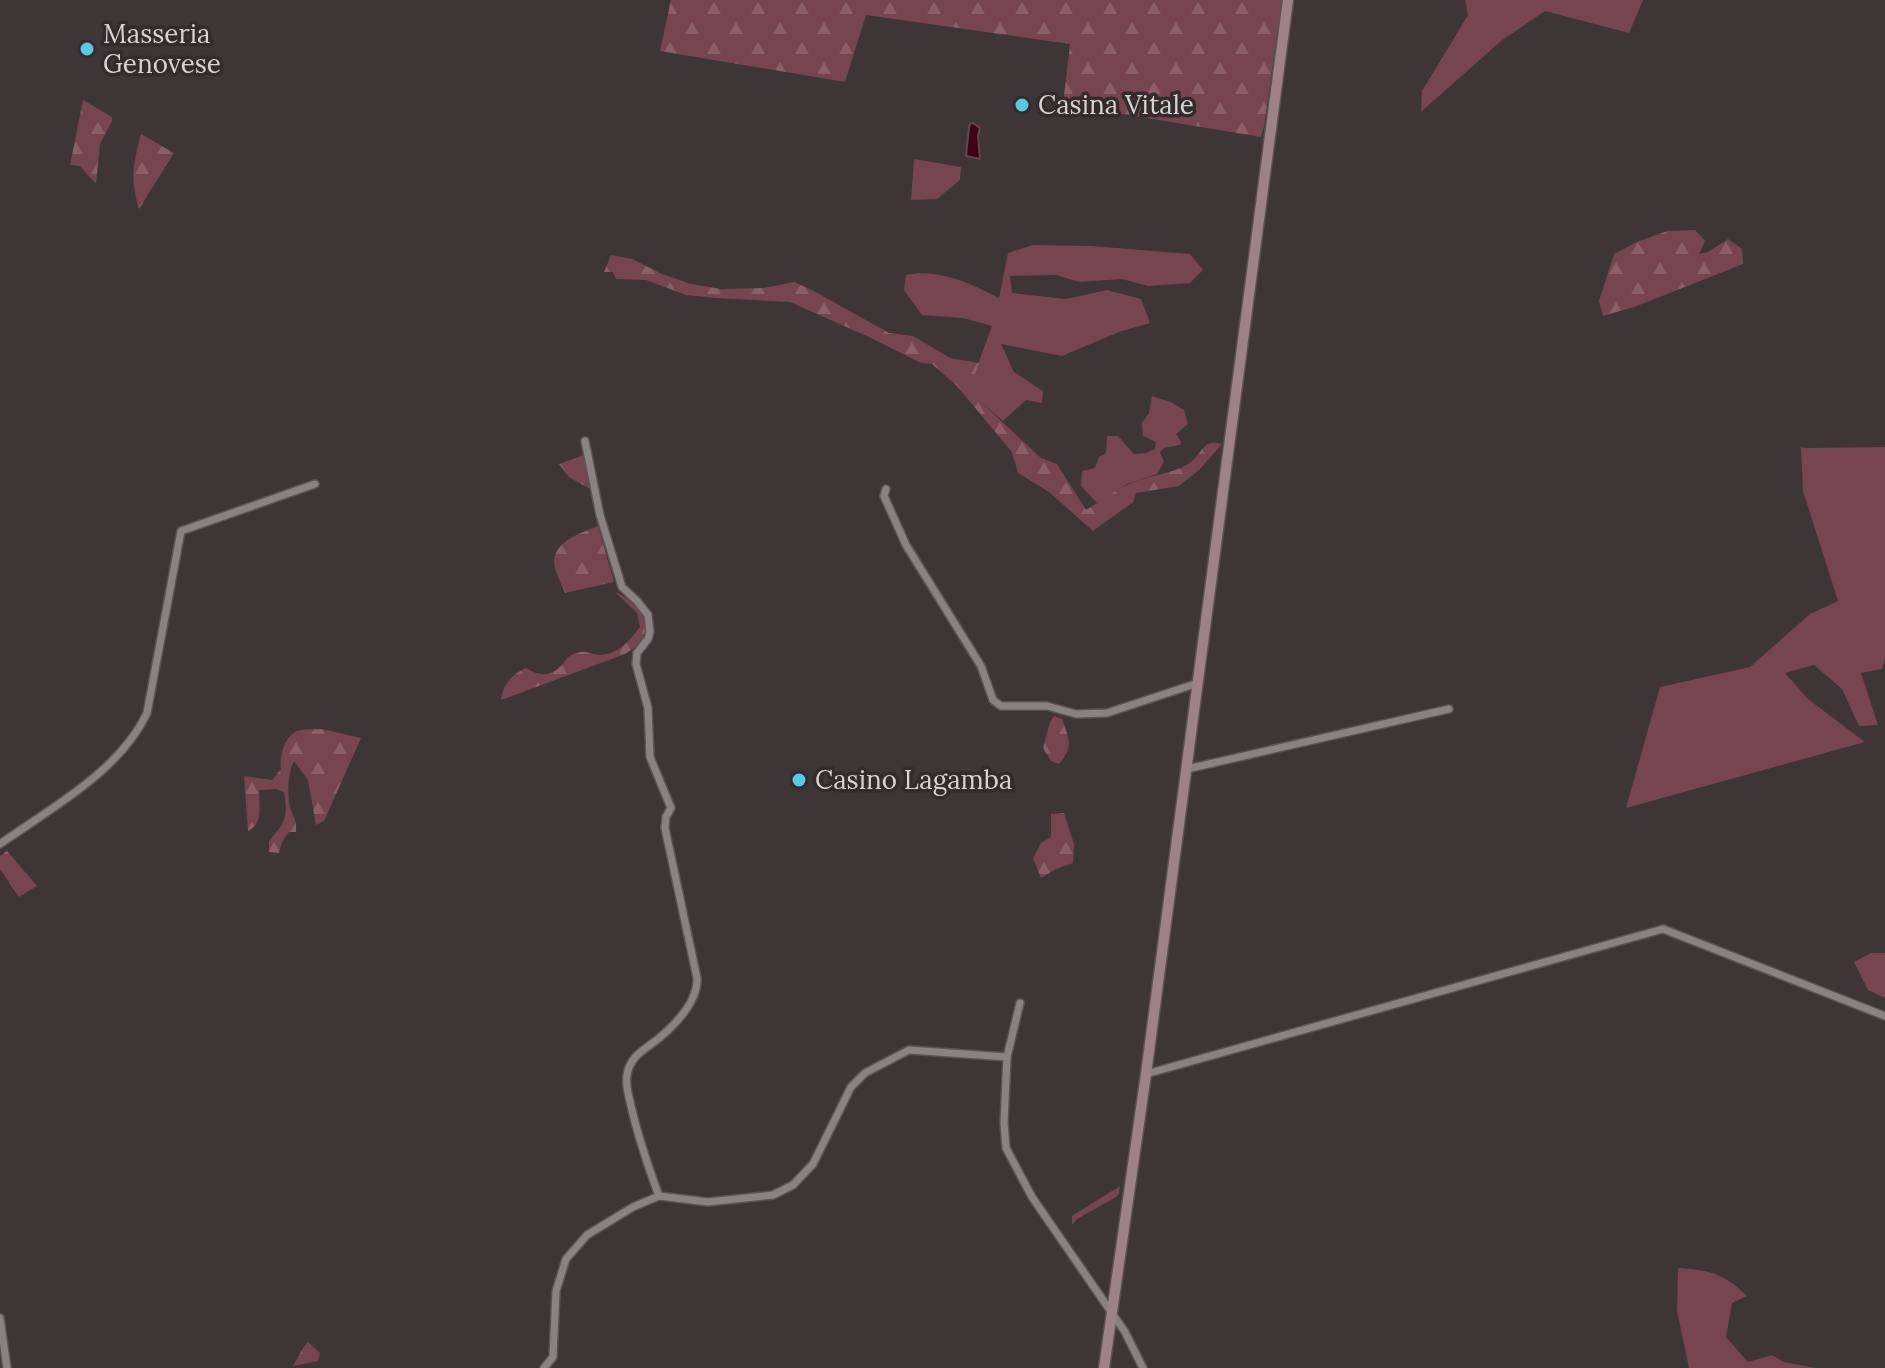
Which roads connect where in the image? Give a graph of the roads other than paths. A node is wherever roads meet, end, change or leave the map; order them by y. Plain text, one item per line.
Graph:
1 (1288, 0) edge
2 (585, 441) dead end
3 (315, 484) dead end
4 (886, 489) dead end
5 (1198, 683) junction
6 (1449, 709) dead end
7 (1187, 769) junction
8 (0, 844) edge
9 (1020, 1003) dead end
10 (1885, 1016) edge
11 (1007, 1057) junction
12 (1146, 1074) junction
13 (659, 1196) junction
14 (1112, 1314) junction
15 (0, 1318) edge
16 (7, 1368) edge
17 (544, 1368) edge
18 (1104, 1368) edge
19 (1143, 1368) edge

1 - 5 main road
2 - 13 street
3 - 8 street
4 - 5 street
5 - 7 main road
6 - 7 street
7 - 12 main road
9 - 11 street
10 - 12 street
11 - 13 street
11 - 14 street
12 - 14 main road
13 - 17 street
14 - 18 main road
14 - 19 street
15 - 16 street

